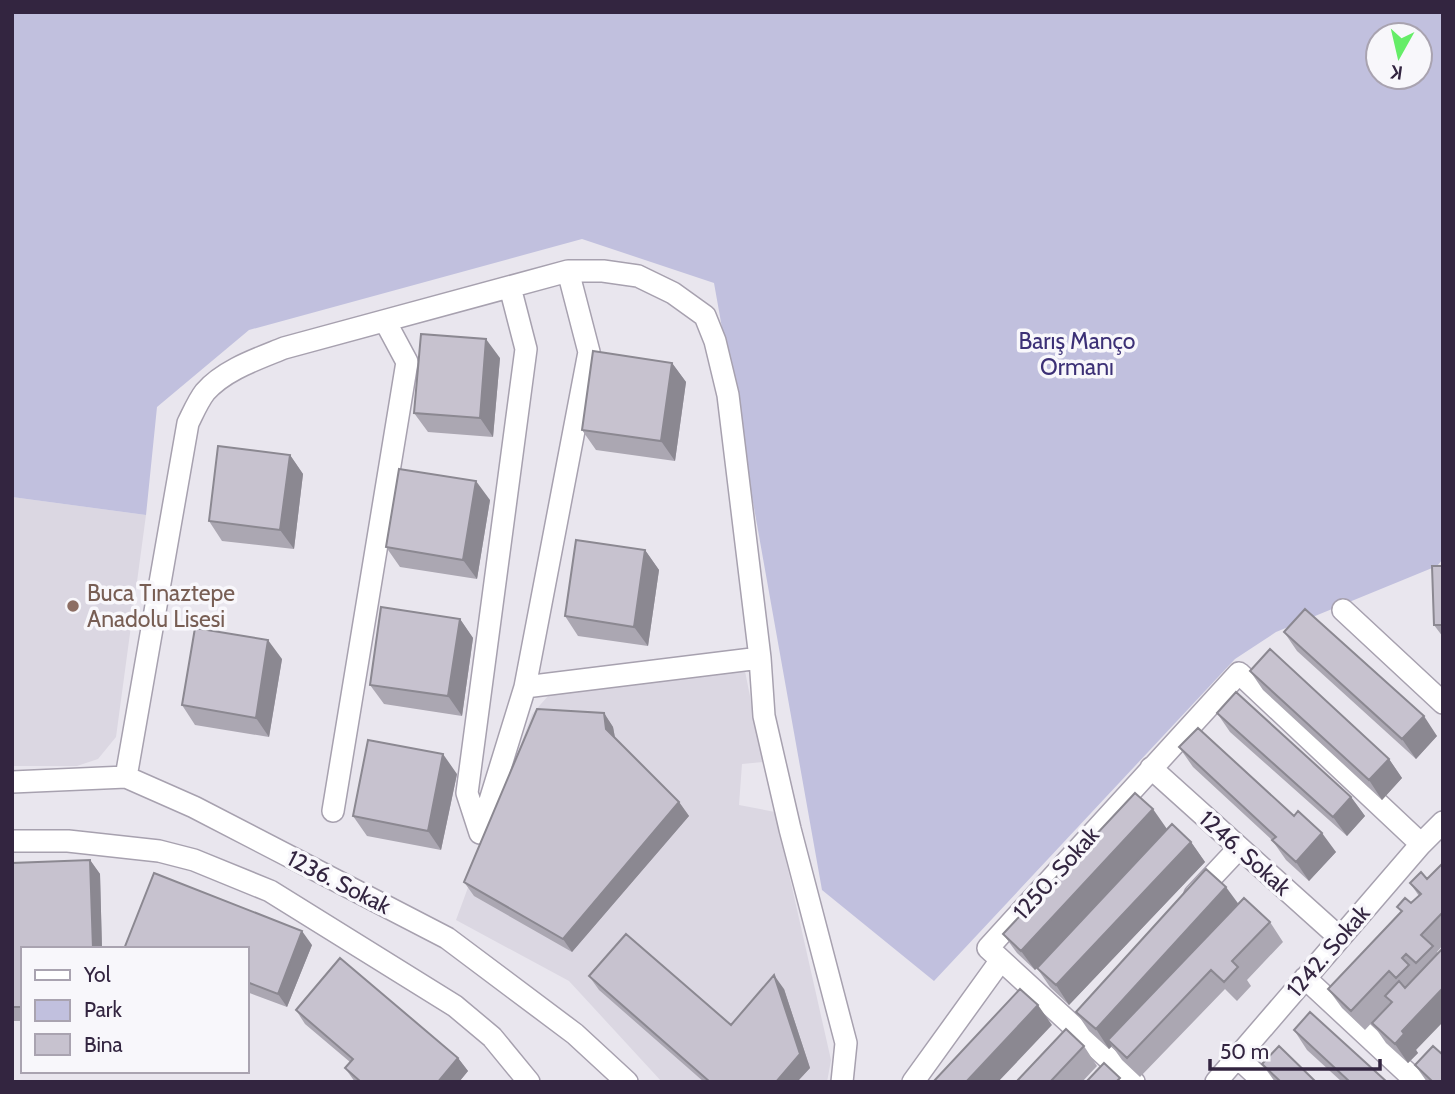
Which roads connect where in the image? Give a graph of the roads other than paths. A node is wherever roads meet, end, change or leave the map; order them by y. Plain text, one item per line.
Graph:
1 (568, 271) junction
2 (510, 287) junction
3 (386, 321) junction
4 (1343, 610) dead end
5 (760, 658) junction
6 (525, 687) junction
7 (1443, 703) edge
8 (1151, 768) junction
9 (126, 777) junction
10 (12, 782) edge
11 (333, 811) dead end
12 (1443, 822) edge
13 (12, 841) edge
14 (1421, 844) junction
15 (1240, 848) junction
16 (1184, 907) edge
17 (1340, 938) junction
18 (1002, 960) junction
19 (1305, 978) junction
20 (1077, 1020) junction
21 (1054, 1044) edge
22 (1237, 1057) junction
23 (1419, 1077) edge
24 (529, 1082) edge
25 (627, 1082) edge
26 (842, 1082) edge
27 (913, 1082) edge
28 (1134, 1082) edge
29 (1216, 1082) edge
30 (1264, 1082) edge

1 - 2 street
1 - 5 street
1 - 6 street
2 - 3 street
2 - 6 street
3 - 9 street
3 - 11 street
4 - 7 street
5 - 6 street
5 - 26 street
8 - 14 street, 1250. Sokak
8 - 15 street, 1246. Sokak
8 - 18 street, 1250. Sokak
9 - 10 street, 1236. Sokak
9 - 25 street, 1236. Sokak
12 - 14 street, 1242. Sokak
13 - 24 street
14 - 17 street, 1242. Sokak
15 - 16 street
15 - 17 street, 1246. Sokak
17 - 19 street, 1242. Sokak
18 - 20 street
18 - 27 street
19 - 22 street, 1242. Sokak
19 - 23 street
20 - 21 street
20 - 28 street
22 - 29 street, 1242. Sokak
22 - 30 street

